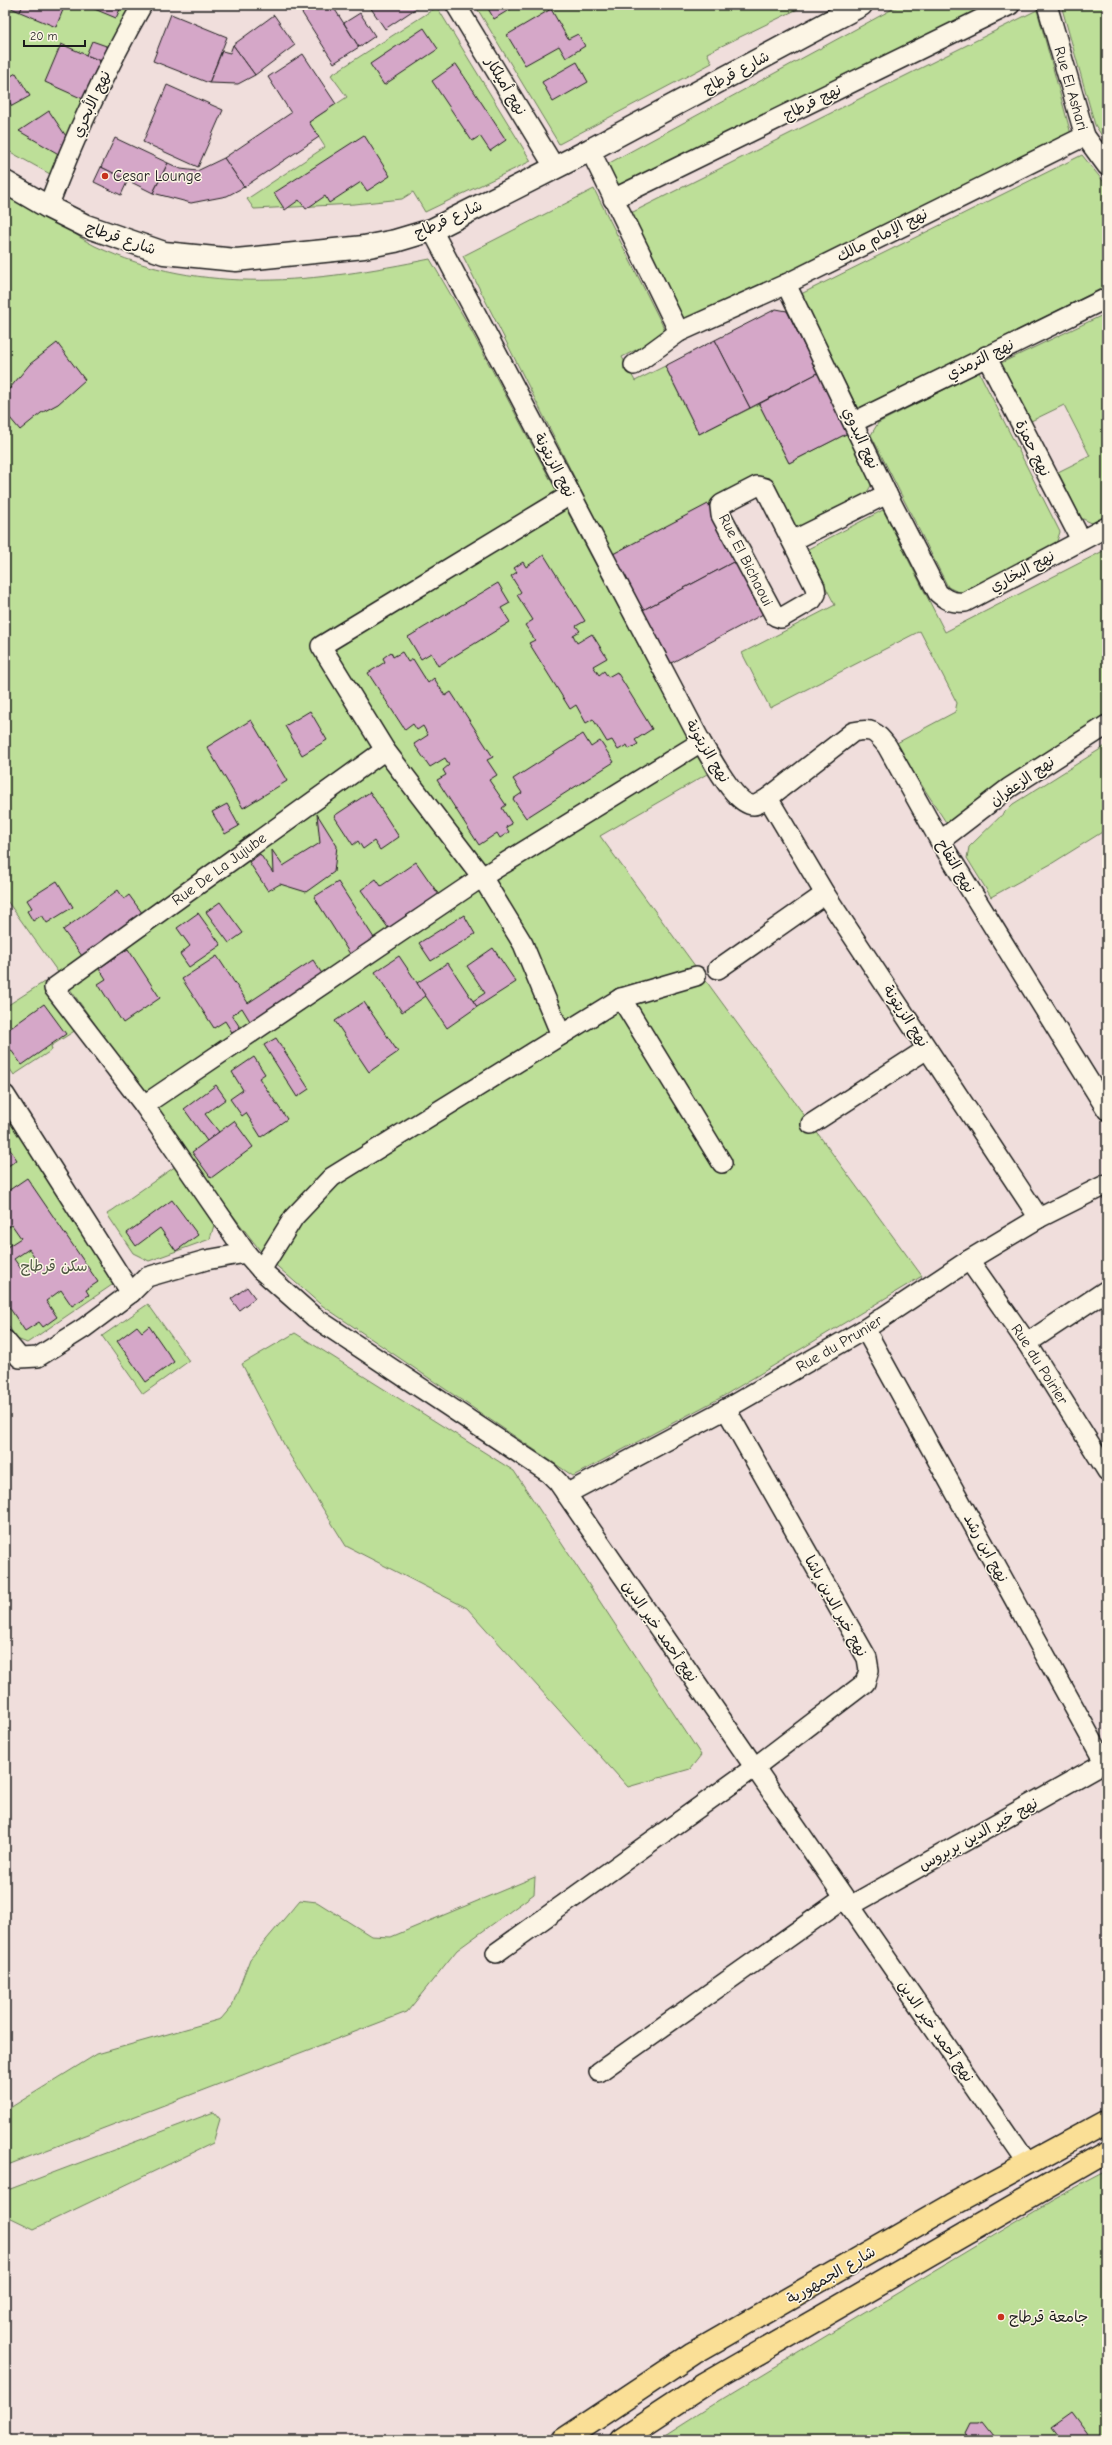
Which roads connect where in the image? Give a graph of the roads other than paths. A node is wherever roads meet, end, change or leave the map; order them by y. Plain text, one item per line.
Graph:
1 (142, 5) edge
2 (456, 5) edge
3 (861, 5) edge
4 (1010, 5) edge
5 (1047, 5) edge
6 (1085, 136) junction
7 (590, 150) junction
8 (1107, 166) edge
9 (555, 168) junction
10 (5, 182) edge
11 (613, 199) junction
12 (48, 207) junction
13 (432, 230) junction
14 (786, 284) junction
15 (1107, 298) edge
16 (679, 332) junction
17 (986, 356) junction
18 (634, 365) dead end
19 (854, 422) junction
20 (570, 494) junction
21 (887, 494) junction
22 (1107, 527) edge
23 (1080, 540) junction
24 (792, 541) junction
25 (938, 593) joint
26 (1107, 725) edge
27 (701, 742) junction
28 (385, 750) junction
29 (768, 798) junction
30 (940, 841) junction
31 (482, 877) junction
32 (825, 894) junction
33 (718, 969) dead end
34 (696, 976) dead end
35 (54, 988) joint
36 (620, 998) junction
37 (562, 1035) junction
38 (928, 1049) junction
39 (5, 1095) edge
40 (144, 1105) junction
41 (1107, 1110) edge
42 (812, 1124) dead end
43 (722, 1163) dead end
44 (1107, 1184) edge
45 (1039, 1218) junction
46 (246, 1253) junction
47 (969, 1260) junction
48 (261, 1270) junction
49 (1107, 1290) edge
50 (131, 1293) junction
51 (865, 1329) junction
52 (5, 1340) edge
53 (1027, 1343) junction
54 (726, 1409) junction
55 (1107, 1471) edge
56 (566, 1494) junction
57 (1106, 1764) edge
58 (755, 1767) junction
59 (847, 1902) junction
60 (496, 1953) dead end
61 (599, 2072) dead end
62 (1107, 2121) edge
63 (1107, 2152) edge
64 (1028, 2164) junction
65 (563, 2440) edge
66 (620, 2440) edge

1 - 12 street, نهج الأبحري
2 - 9 street, نهج أميلكار
3 - 7 street, شارع قرطاج
4 - 11 street, نهج قرطاج
5 - 6 street, Rue El Ashari
6 - 8 street, Rue El Ashari
6 - 14 street, نهج الإمام مالك
7 - 9 street, شارع قرطاج
7 - 11 street
9 - 13 street, شارع قرطاج
10 - 12 street, شارع قرطاج
11 - 16 street
12 - 13 street, شارع قرطاج
13 - 20 street, نهج الزيتونة
14 - 16 street, نهج الإمام مالك
14 - 19 street, نهج البدوي
15 - 17 street, نهج الترمذي
16 - 18 street, نهج الإمام مالك
17 - 19 street, نهج الترمذي
17 - 23 street, نهج حمزة
19 - 21 street, نهج البدوي
20 - 27 street, نهج الزيتونة
20 - 28 street
21 - 24 street
21 - 25 street, نهج البدوي
22 - 23 street, نهج البخاري
23 - 25 street, نهج البخاري
24 - 24 street, Rue El Bichaoui
26 - 30 street, نهج الزعفران
27 - 29 street, نهج الزيتونة
27 - 31 street
28 - 31 street
28 - 35 street, Rue De La Jujube
29 - 30 street, نهج التفاح
29 - 32 street, نهج الزيتونة
30 - 41 street, نهج التفاح
31 - 37 street
31 - 40 street
32 - 33 street
32 - 38 street, نهج الزيتونة
34 - 36 street
35 - 40 street, نهج أحمد خير الدين
36 - 37 street
36 - 43 street
37 - 48 street
38 - 42 street
38 - 45 street, نهج الزيتونة
39 - 50 street
40 - 46 street, نهج أحمد خير الدين
44 - 45 street, Rue du Prunier
45 - 47 street, Rue du Prunier
46 - 48 street, نهج أحمد خير الدين
46 - 50 street
47 - 51 street, Rue du Prunier
47 - 53 street, Rue du Poirier
48 - 56 street, نهج أحمد خير الدين
49 - 53 street
50 - 52 street
51 - 54 street, Rue du Prunier
51 - 57 street, نهج ابن رشد
53 - 55 street, Rue du Poirier
54 - 56 street, Rue du Prunier
54 - 58 street, نهج خير الدين باشا
56 - 58 street, نهج أحمد خير الدين
57 - 59 street, نهج خير الدين بربروس
58 - 59 street, نهج أحمد خير الدين
58 - 60 street
59 - 61 street
59 - 64 street, نهج أحمد خير الدين
62 - 64 highway, شارع الجمهورية
63 - 66 highway, شارع الجمهورية
64 - 65 highway, شارع الجمهورية

